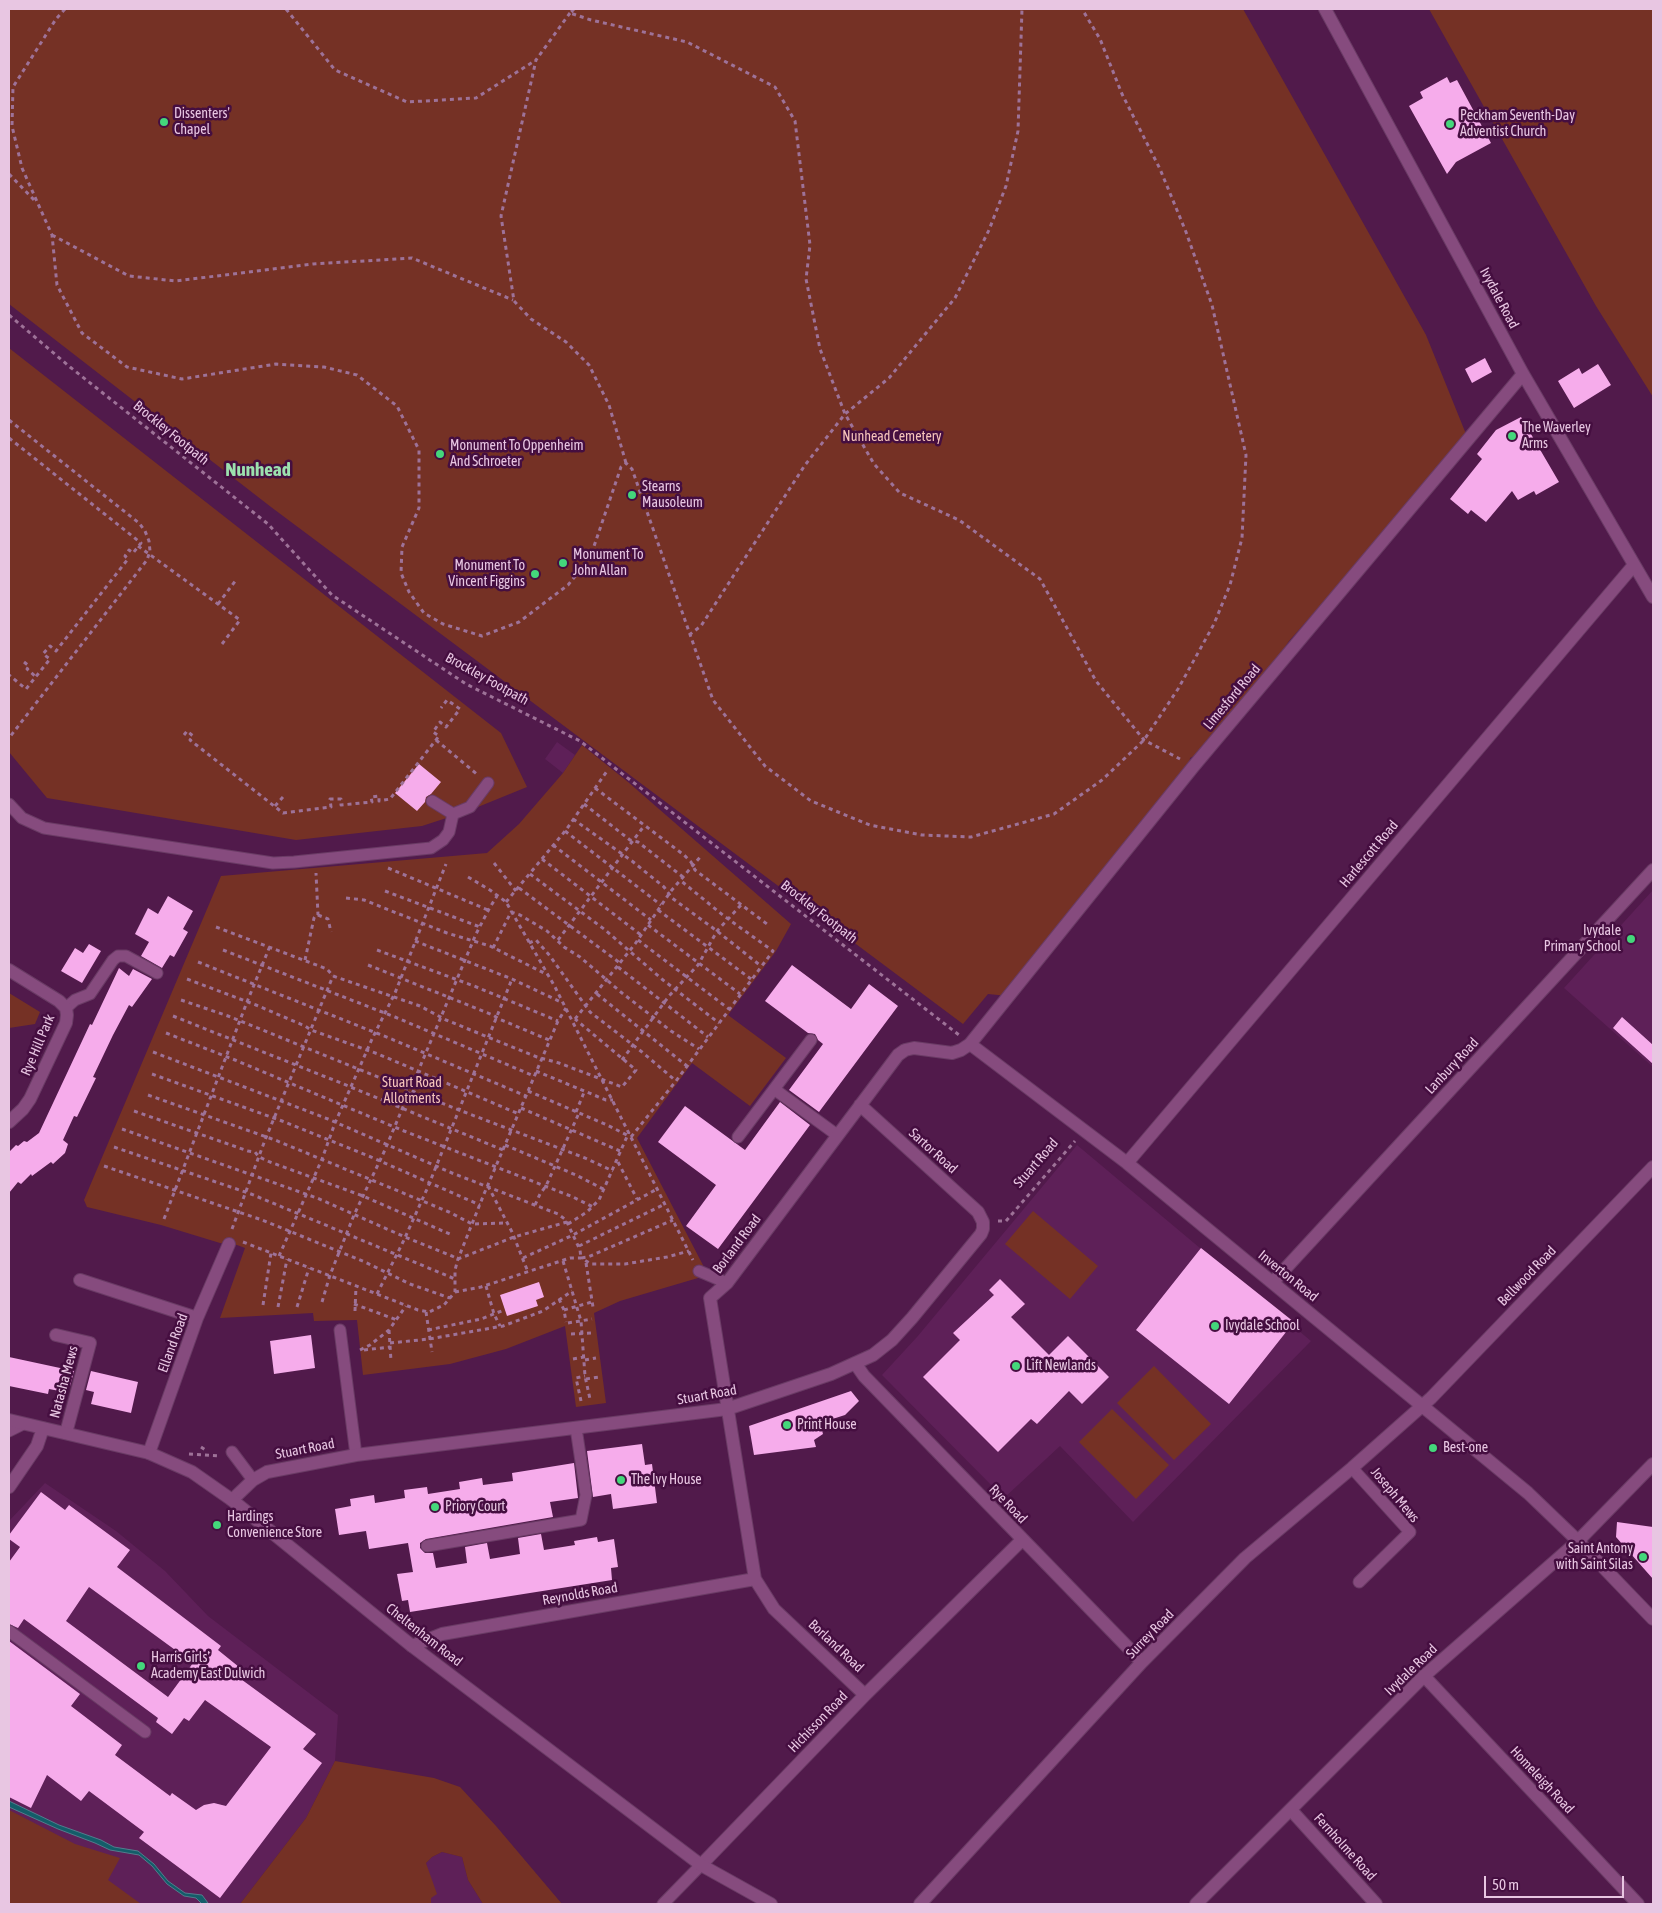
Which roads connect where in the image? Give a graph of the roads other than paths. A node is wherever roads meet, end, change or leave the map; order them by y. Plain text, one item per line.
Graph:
1 (1325, 9) edge
2 (1523, 374) junction
3 (1634, 565) junction
4 (1653, 597) edge
5 (485, 781) road end
6 (432, 801) dead end
7 (9, 804) edge
8 (452, 814) junction
9 (1653, 870) edge
10 (9, 970) edge
11 (157, 973) dead end
12 (66, 1008) junction
13 (811, 1040) dead end
14 (970, 1044) junction
15 (774, 1089) junction
16 (860, 1105) junction
17 (9, 1122) edge
18 (837, 1135) junction
19 (738, 1137) dead end
20 (1127, 1163) junction
21 (1653, 1167) edge
22 (983, 1222) joint
23 (229, 1240) road end
24 (699, 1272) road end
25 (80, 1280) dead end
26 (1272, 1282) junction
27 (727, 1283) junction
28 (197, 1318) junction
29 (340, 1330) dead end
30 (56, 1335) dead end
31 (855, 1364) junction
32 (1422, 1406) junction
33 (728, 1409) junction
34 (9, 1420) edge
35 (23, 1424) junction
36 (43, 1428) junction
37 (576, 1428) junction
38 (9, 1431) edge
39 (66, 1433) junction
40 (232, 1452) dead end
41 (149, 1453) junction
42 (356, 1455) junction
43 (1653, 1464) edge
44 (1352, 1468) junction
45 (252, 1480) junction
46 (9, 1487) edge
47 (232, 1500) junction
48 (1022, 1540) junction
49 (1578, 1541) junction
50 (427, 1546) dead end
51 (755, 1579) junction
52 (1359, 1582) dead end
53 (1653, 1619) edge
54 (9, 1630) edge
55 (412, 1646) junction
56 (1142, 1662) junction
57 (1424, 1676) junction
58 (865, 1695) junction
59 (145, 1732) dead end
60 (1291, 1810) junction
61 (701, 1865) junction
62 (663, 1904) edge
63 (771, 1904) edge
64 (920, 1904) edge
65 (1196, 1904) edge
66 (1376, 1904) edge
67 (1638, 1904) edge

1 - 2 street, Ivydale Road
2 - 3 street, Ivydale Road
2 - 14 street, Limesford Road
3 - 4 street, Ivydale Road
3 - 20 street, Harlescott Road
5 - 8 lane
6 - 8 lane
7 - 8 lane
9 - 26 street, Lanbury Road
10 - 12 street, Rye Hill Park
11 - 12 lane
12 - 17 street, Rye Hill Park
13 - 15 lane
14 - 16 street, Borland Road
14 - 20 street, Inverton Road
15 - 18 lane
15 - 19 lane
16 - 18 street, Borland Road
16 - 22 street, Sartor Road
18 - 27 street, Borland Road
20 - 26 street, Inverton Road
21 - 32 street, Bellwood Road
22 - 31 street, Stuart Road
23 - 28 street, Elland Road
24 - 27 lane
25 - 28 street
26 - 32 street, Inverton Road
27 - 33 street, Borland Road
28 - 41 street, Elland Road
29 - 42 lane
30 - 39 street, Natasha Mews
31 - 33 street, Stuart Road
31 - 48 street, Rye Road
32 - 44 street, Surrey Road
32 - 49 street, Inverton Road
33 - 37 street, Stuart Road
33 - 51 street, Borland Road
34 - 35 street, Cheltenham Road
35 - 36 street, Cheltenham Road
35 - 38 lane
36 - 39 street, Cheltenham Road
36 - 46 street
37 - 42 street, Stuart Road
37 - 50 lane
39 - 41 street, Cheltenham Road
40 - 45 lane
41 - 47 street, Cheltenham Road
42 - 45 street, Stuart Road
43 - 49 street, Ivydale Road
44 - 52 lane, Joseph Mews
44 - 56 street, Surrey Road
45 - 47 street, Stuart Road
47 - 55 street, Cheltenham Road
48 - 56 street, Rye Road
48 - 58 street, Hichisson Road
49 - 53 street, Inverton Road
49 - 57 street, Ivydale Road
51 - 55 street, Reynolds Road
51 - 58 street, Borland Road
54 - 59 lane
55 - 61 street, Cheltenham Road
56 - 64 street, Surrey Road
57 - 60 street, Ivydale Road
57 - 67 street, Homeleigh Road
58 - 61 street, Hichisson Road
60 - 65 street, Ivydale Road
60 - 66 street, Fernholme Road
61 - 62 lane
61 - 63 street, Cheltenham Road

